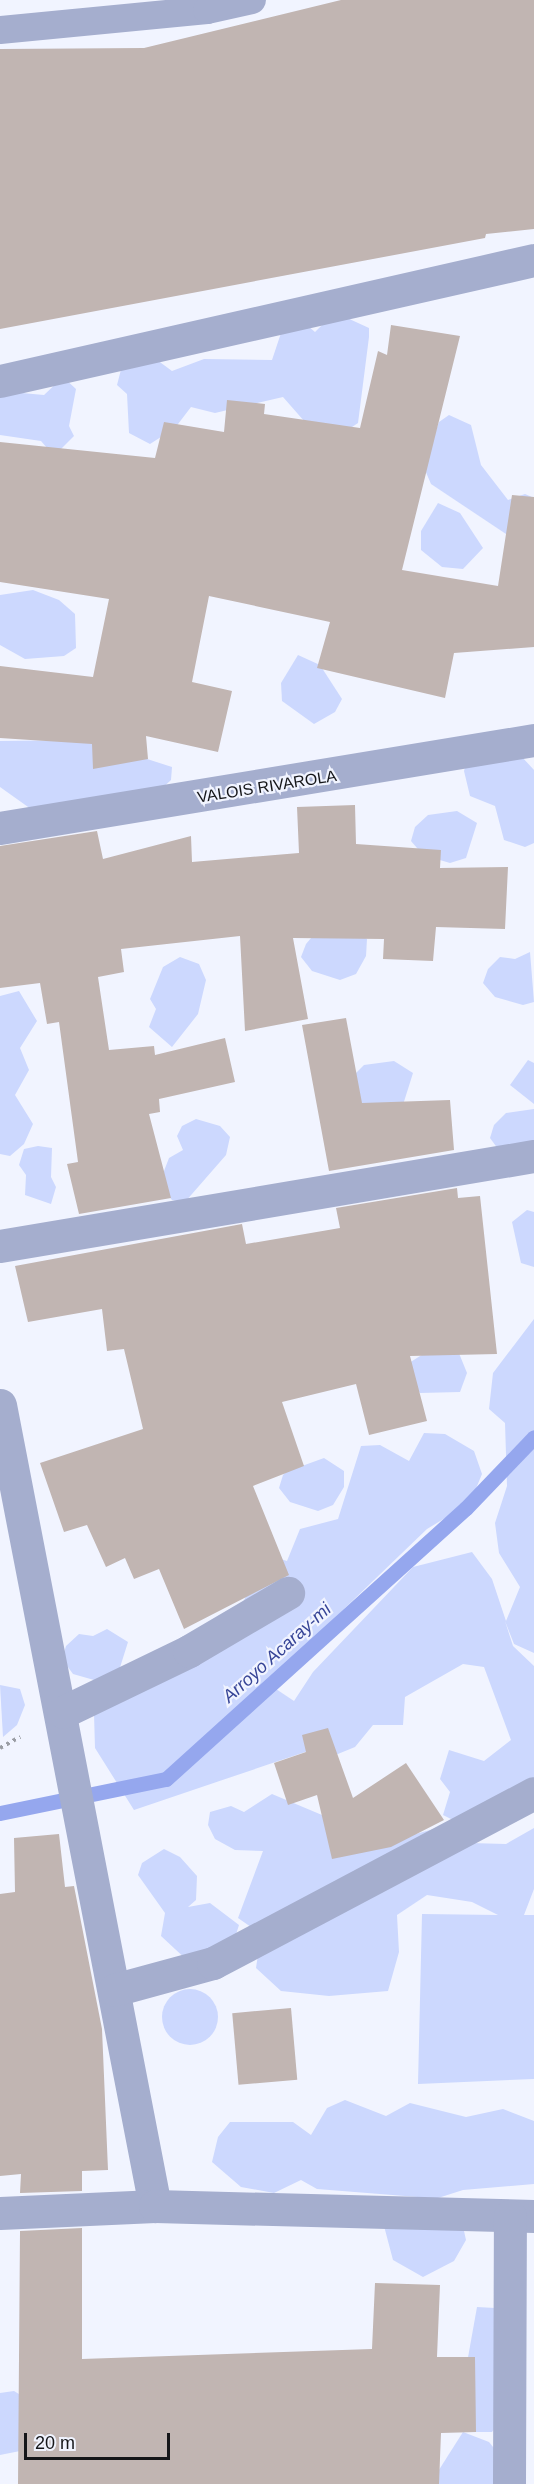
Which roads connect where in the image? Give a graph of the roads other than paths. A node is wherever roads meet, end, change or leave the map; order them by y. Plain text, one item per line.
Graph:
1 (252, 0) edge
2 (0, 30) edge
3 (534, 260) edge
4 (0, 381) edge
5 (534, 740) edge
6 (0, 828) edge
7 (534, 1156) edge
8 (0, 1246) edge
9 (0, 1405) edge
10 (288, 1593) dead end
11 (63, 1712) junction
12 (534, 1793) edge
13 (114, 1990) junction
14 (155, 2206) junction
15 (0, 2213) edge
16 (522, 2216) edge
17 (508, 2484) edge

1 - 2 lane
3 - 4 street
5 - 6 street, VALOIS RIVAROLA
7 - 8 street
9 - 11 street
10 - 11 street
11 - 13 street
12 - 13 street
13 - 14 street
14 - 15 street
14 - 16 street
16 - 17 street

